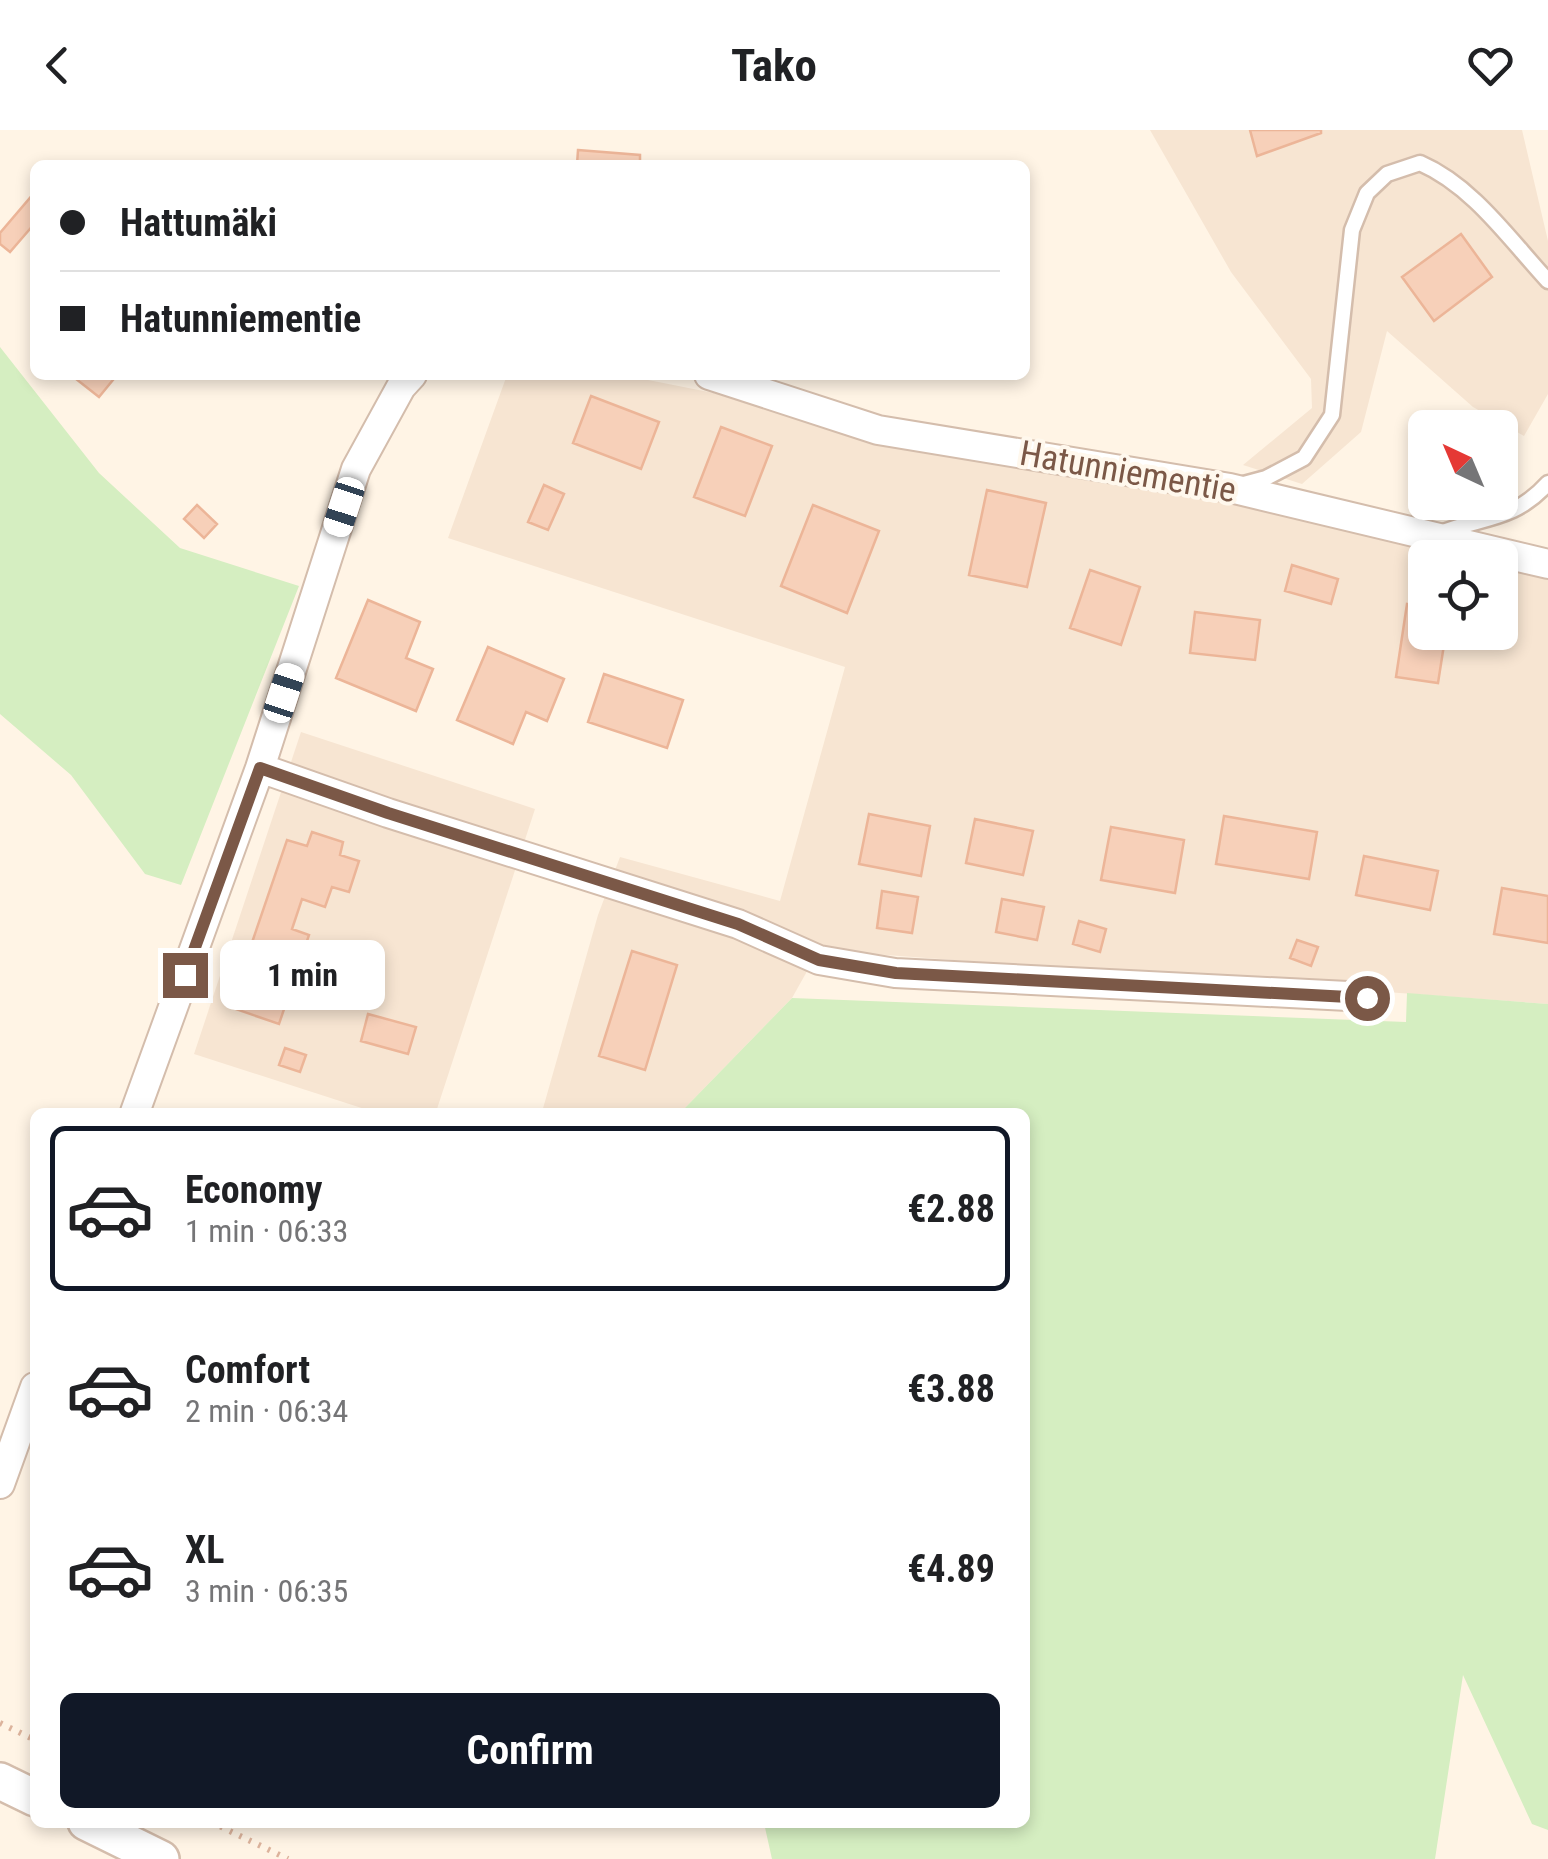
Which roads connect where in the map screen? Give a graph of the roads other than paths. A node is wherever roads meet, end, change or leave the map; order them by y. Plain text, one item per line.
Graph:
1 (1548, 281) edge
2 (407, 380) edge
3 (724, 380) edge
4 (1548, 483) edge
5 (1230, 488) junction
6 (1430, 538) junction
7 (1548, 564) edge
8 (260, 768) junction
9 (1367, 998) dead end
10 (136, 1108) edge
11 (30, 1401) edge
12 (0, 1484) edge
13 (0, 1781) edge
14 (30, 1796) edge
15 (98, 1828) edge
16 (161, 1859) edge

1 - 5 lane
2 - 8 street
3 - 5 street, Hatunniementie
4 - 6 lane
5 - 6 street, Hatunniementie
6 - 7 street, Hatunniementie
8 - 9 street
8 - 10 street
11 - 12 street
13 - 14 street
15 - 16 street

